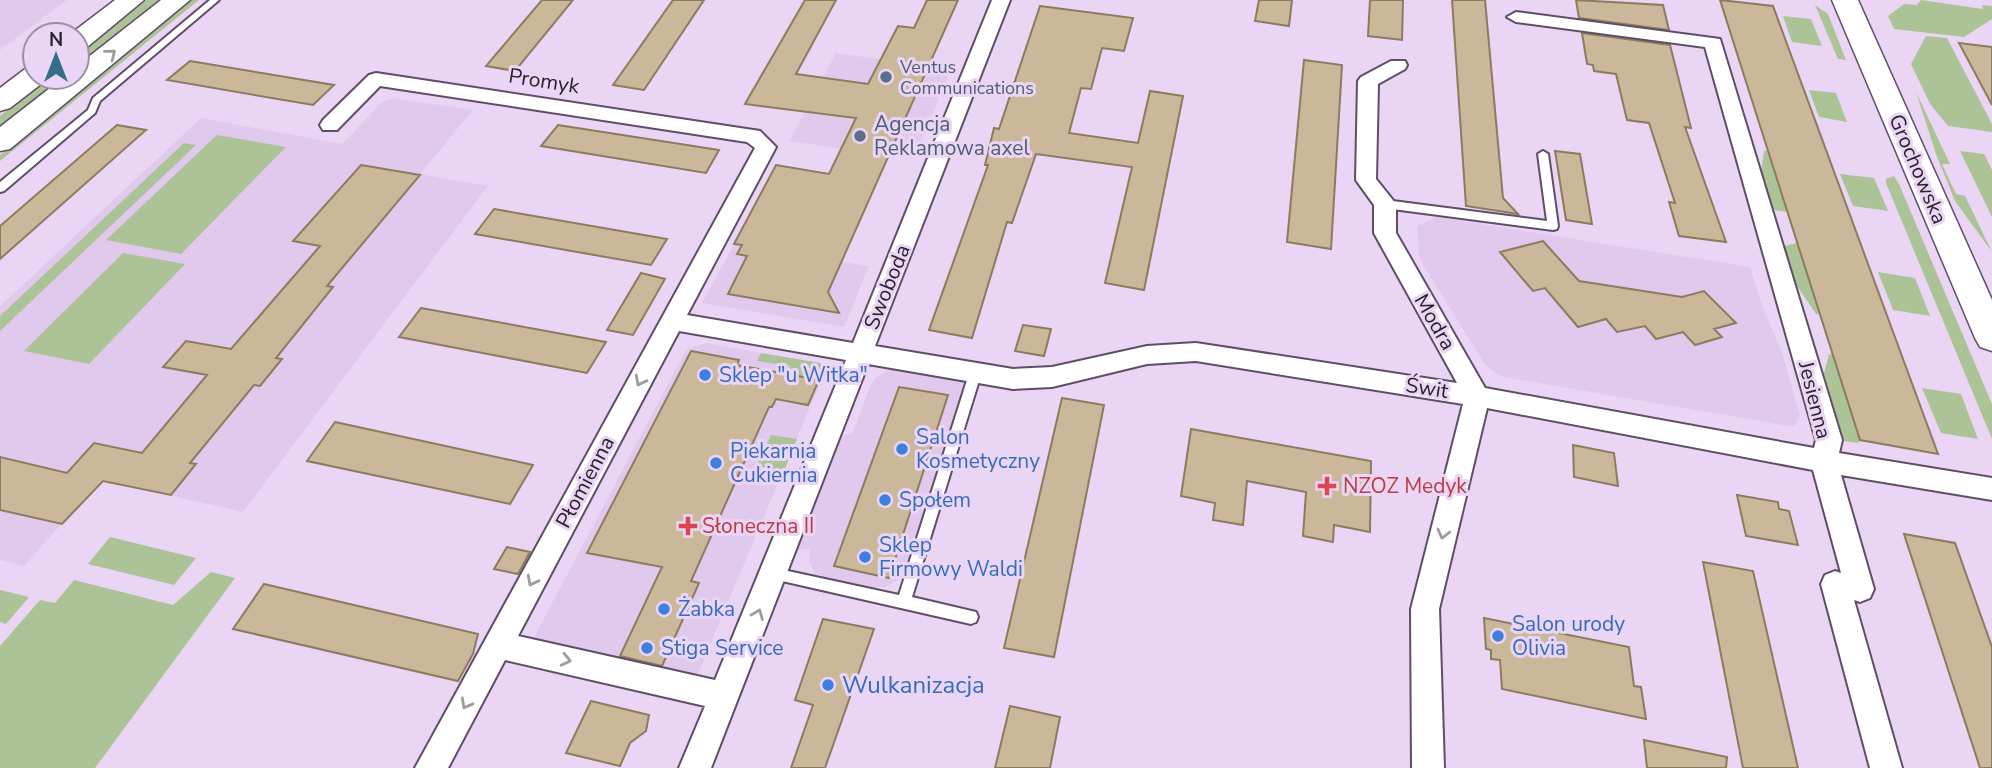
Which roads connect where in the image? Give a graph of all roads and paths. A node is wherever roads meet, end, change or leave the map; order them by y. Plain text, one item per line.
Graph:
1 (131, 0) edge
2 (177, 0) edge
3 (215, 0) edge
4 (1001, 0) edge
5 (1845, 0) edge
6 (1516, 17) dead end
7 (91, 31) edge
8 (1398, 65) dead end
9 (21, 86) edge
10 (0, 102) edge
11 (330, 125) dead end
12 (0, 142) edge
13 (766, 147) joint
14 (1543, 154) dead end
15 (0, 188) edge
16 (1385, 204) junction
17 (672, 321) junction
18 (1992, 338) edge
19 (861, 354) junction
20 (975, 374) junction
21 (1476, 396) junction
22 (1824, 461) junction
23 (1992, 489) edge
24 (774, 574) junction
25 (904, 602) junction
26 (971, 617) dead end
27 (499, 645) junction
28 (724, 696) junction
29 (431, 768) edge
30 (695, 768) edge
31 (1429, 768) edge
32 (1886, 768) edge

1 - 7 street
12 -> 2 street
3 - 15 lane
4 - 19 street, Swoboda
5 - 18 street, Grochowska
6 - 22 street, Jesienna
8 - 16 street, Modra
9 - 10 street
11 - 13 street, Promyk
13 - 17 street, Płomienna
14 - 16 lane
16 - 21 street, Modra
17 - 19 street
17 -> 27 street, Płomienna
19 - 20 street, Świt
19 - 24 street, Swoboda
20 - 21 street, Świt
20 - 25 lane
21 - 22 street, Świt
21 -> 31 street
22 - 23 street, Świt
22 - 32 street, Jesienna
24 - 25 lane
28 -> 24 street, Swoboda
25 - 26 lane
27 -> 28 street
27 -> 29 street, Płomienna
28 - 30 street, Swoboda

